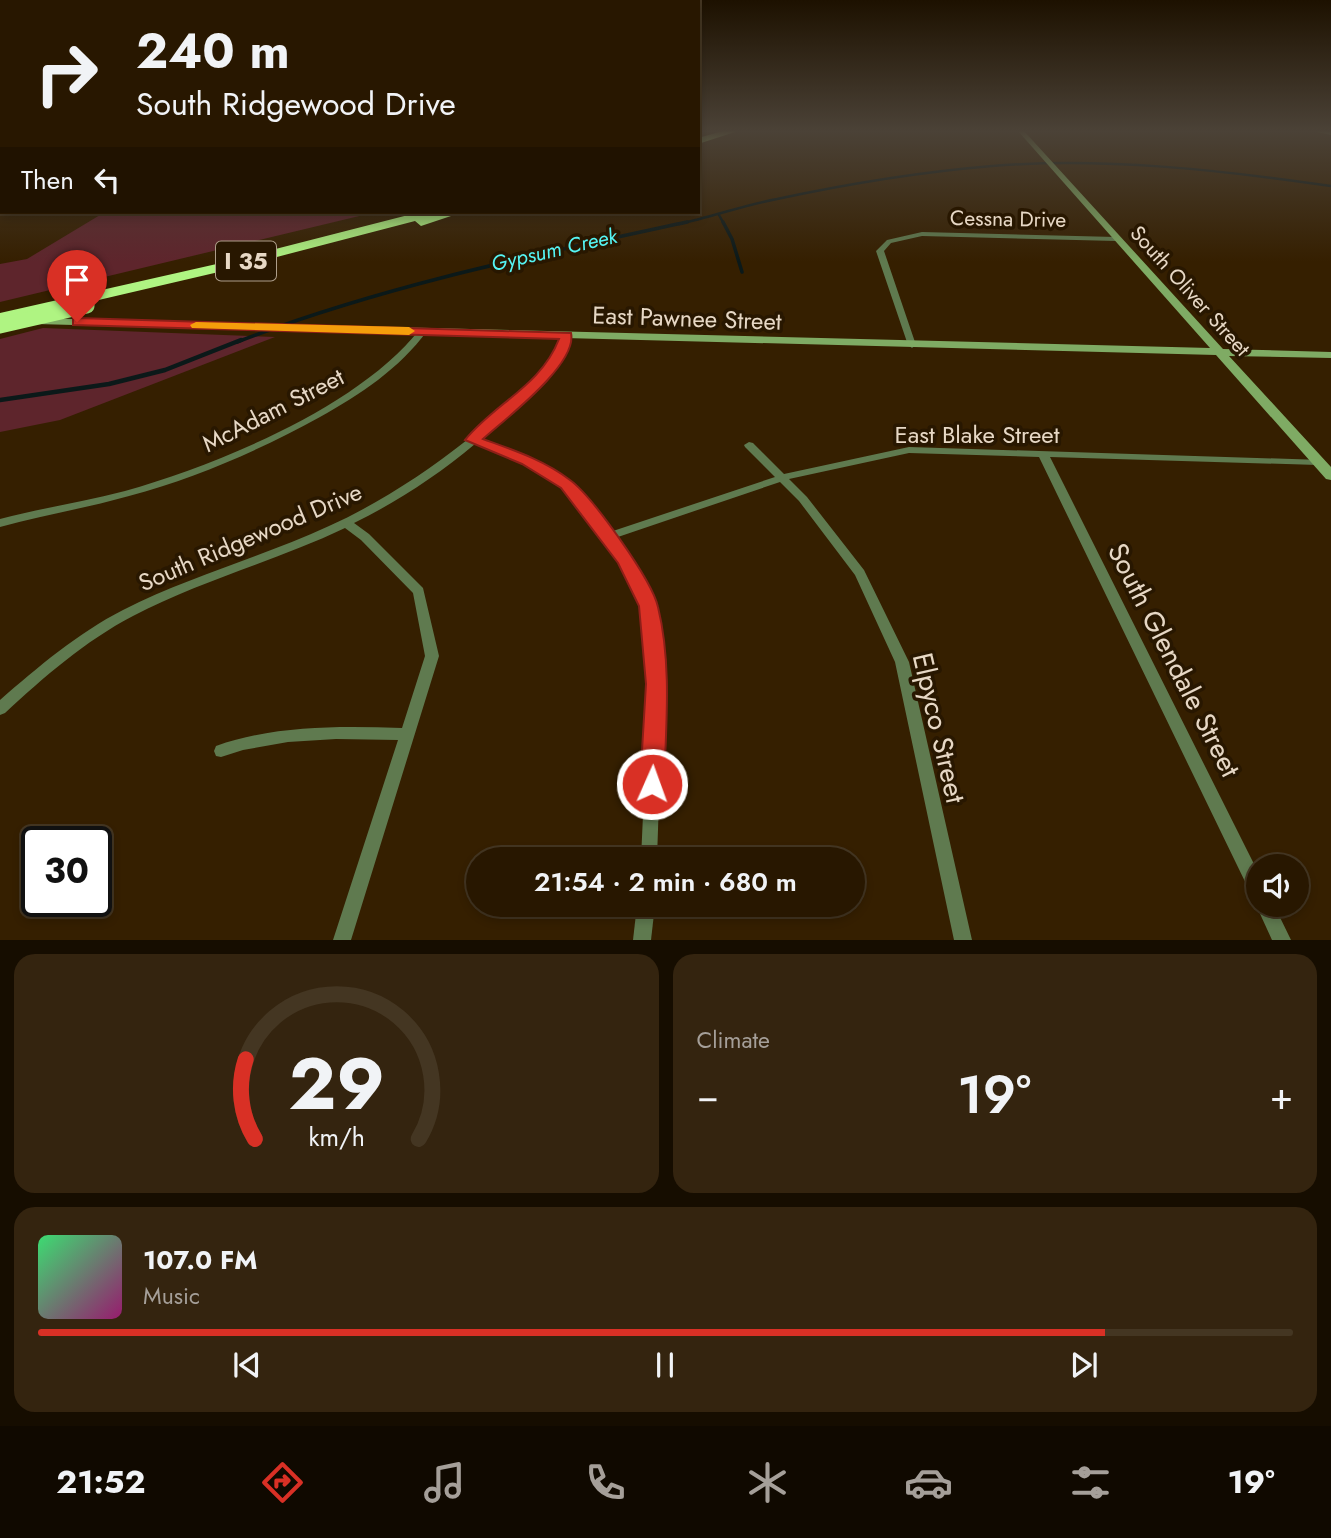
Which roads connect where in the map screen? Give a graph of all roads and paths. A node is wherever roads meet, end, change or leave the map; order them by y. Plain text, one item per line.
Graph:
1 (1060, 175) edge
2 (426, 214) edge
3 (449, 214) edge
4 (1116, 239) junction
5 (0, 319) edge
6 (0, 326) edge
7 (423, 331) junction
8 (567, 336) junction
9 (912, 345) junction
10 (1219, 353) junction
11 (1331, 355) edge
12 (472, 440) junction
13 (749, 445) dead end
14 (1043, 454) junction
15 (1318, 462) junction
16 (1331, 477) edge
17 (781, 478) junction
18 (345, 522) junction
19 (0, 523) edge
20 (607, 537) junction
21 (0, 709) edge
22 (405, 734) junction
23 (221, 751) dead end
24 (649, 847) edge
25 (1246, 866) edge
26 (645, 917) edge
27 (1271, 917) edge
28 (342, 940) edge
29 (642, 940) edge
30 (963, 940) edge
31 (1282, 940) edge

1 - 4 main road, South Oliver Street
2 - 5 highway, I 35
3 - 6 highway, I 35, bridge
4 - 9 street, Cessna Drive
4 - 10 main road, South Oliver Street
5 - 7 main road, East Pawnee Street
7 - 8 main road, East Pawnee Street
7 - 19 street, McAdam Street
8 - 9 main road, East Pawnee Street
8 - 12 street, South Ridgewood Drive
9 - 10 main road, East Pawnee Street
10 - 11 main road, East Pawnee Street
10 - 15 main road, South Oliver Street
12 - 18 street, South Ridgewood Drive
12 - 20 street
13 - 17 street, Elpyco Street
14 - 15 street, East Blake Street
14 - 17 street, East Blake Street
14 - 25 street, South Glendale Street
15 - 16 main road, South Oliver Street
17 - 20 street, East Blake Street
17 - 30 street, Elpyco Street
18 - 21 street, South Ridgewood Drive
18 - 22 street
20 - 24 street
22 - 23 street
22 - 28 street
26 - 29 street
27 - 31 street

